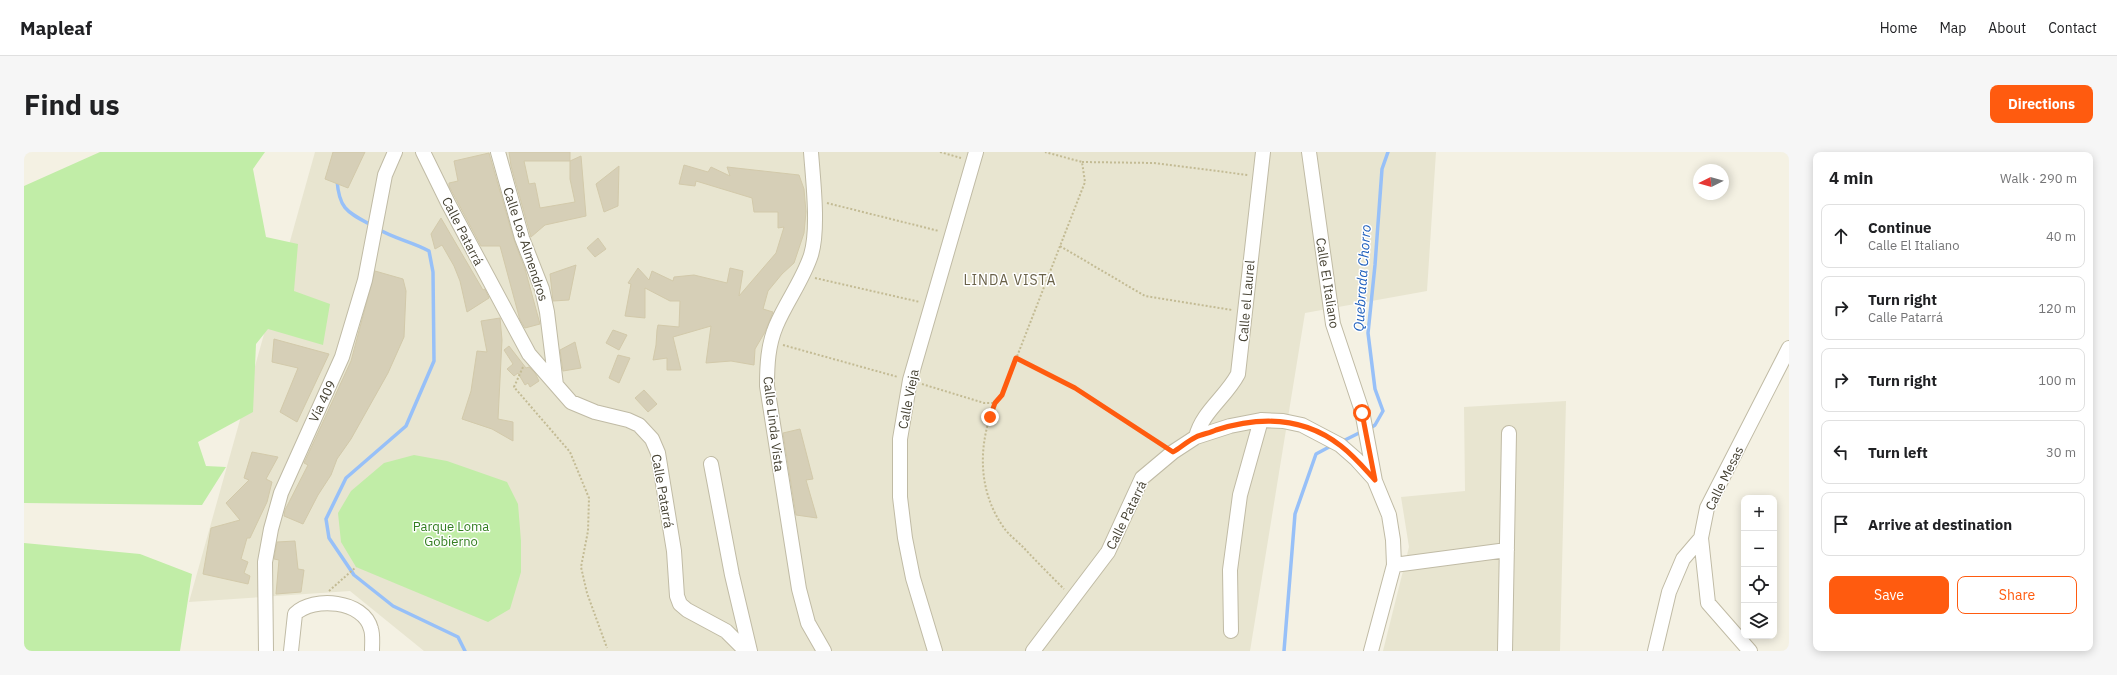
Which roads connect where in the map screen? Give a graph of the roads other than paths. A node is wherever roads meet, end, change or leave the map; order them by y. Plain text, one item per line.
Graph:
1 (395, 152) edge
2 (423, 152) edge
3 (498, 152) edge
4 (811, 152) edge
5 (1263, 152) edge
6 (1309, 152) edge
7 (975, 157) edge
8 (1789, 348) edge
9 (556, 385) junction
10 (1261, 420) junction
11 (1509, 432) dead end
12 (1196, 437) junction
13 (711, 464) dead end
14 (1375, 480) junction
15 (1701, 538) junction
16 (1508, 550) junction
17 (1394, 565) junction
18 (1231, 631) dead end
19 (266, 651) edge
20 (291, 651) edge
21 (372, 651) edge
22 (746, 651) edge
23 (750, 651) edge
24 (824, 651) edge
25 (935, 651) edge
26 (1033, 651) edge
27 (1371, 651) edge
28 (1505, 651) edge
29 (1655, 651) edge
30 (1750, 651) edge

1 - 19 street, Vía 409
2 - 9 street, Calle Patarrá
3 - 9 street, Calle Los Almendros
4 - 24 street, Calle Linda Vista
5 - 12 street, Calle el Laurel
6 - 14 street, Calle El Italiano
7 - 25 street, Calle Vieja
8 - 15 street, Calle Mesas
9 - 22 street, Calle Patarrá
10 - 12 street, Calle Patarrá
10 - 14 street, Calle Patarrá
10 - 18 street
11 - 16 street
12 - 26 street, Calle Patarrá
13 - 23 street
14 - 17 street
15 - 29 street
15 - 30 street, Calle Mesas
16 - 17 street
16 - 28 street
17 - 27 street
20 - 21 street

